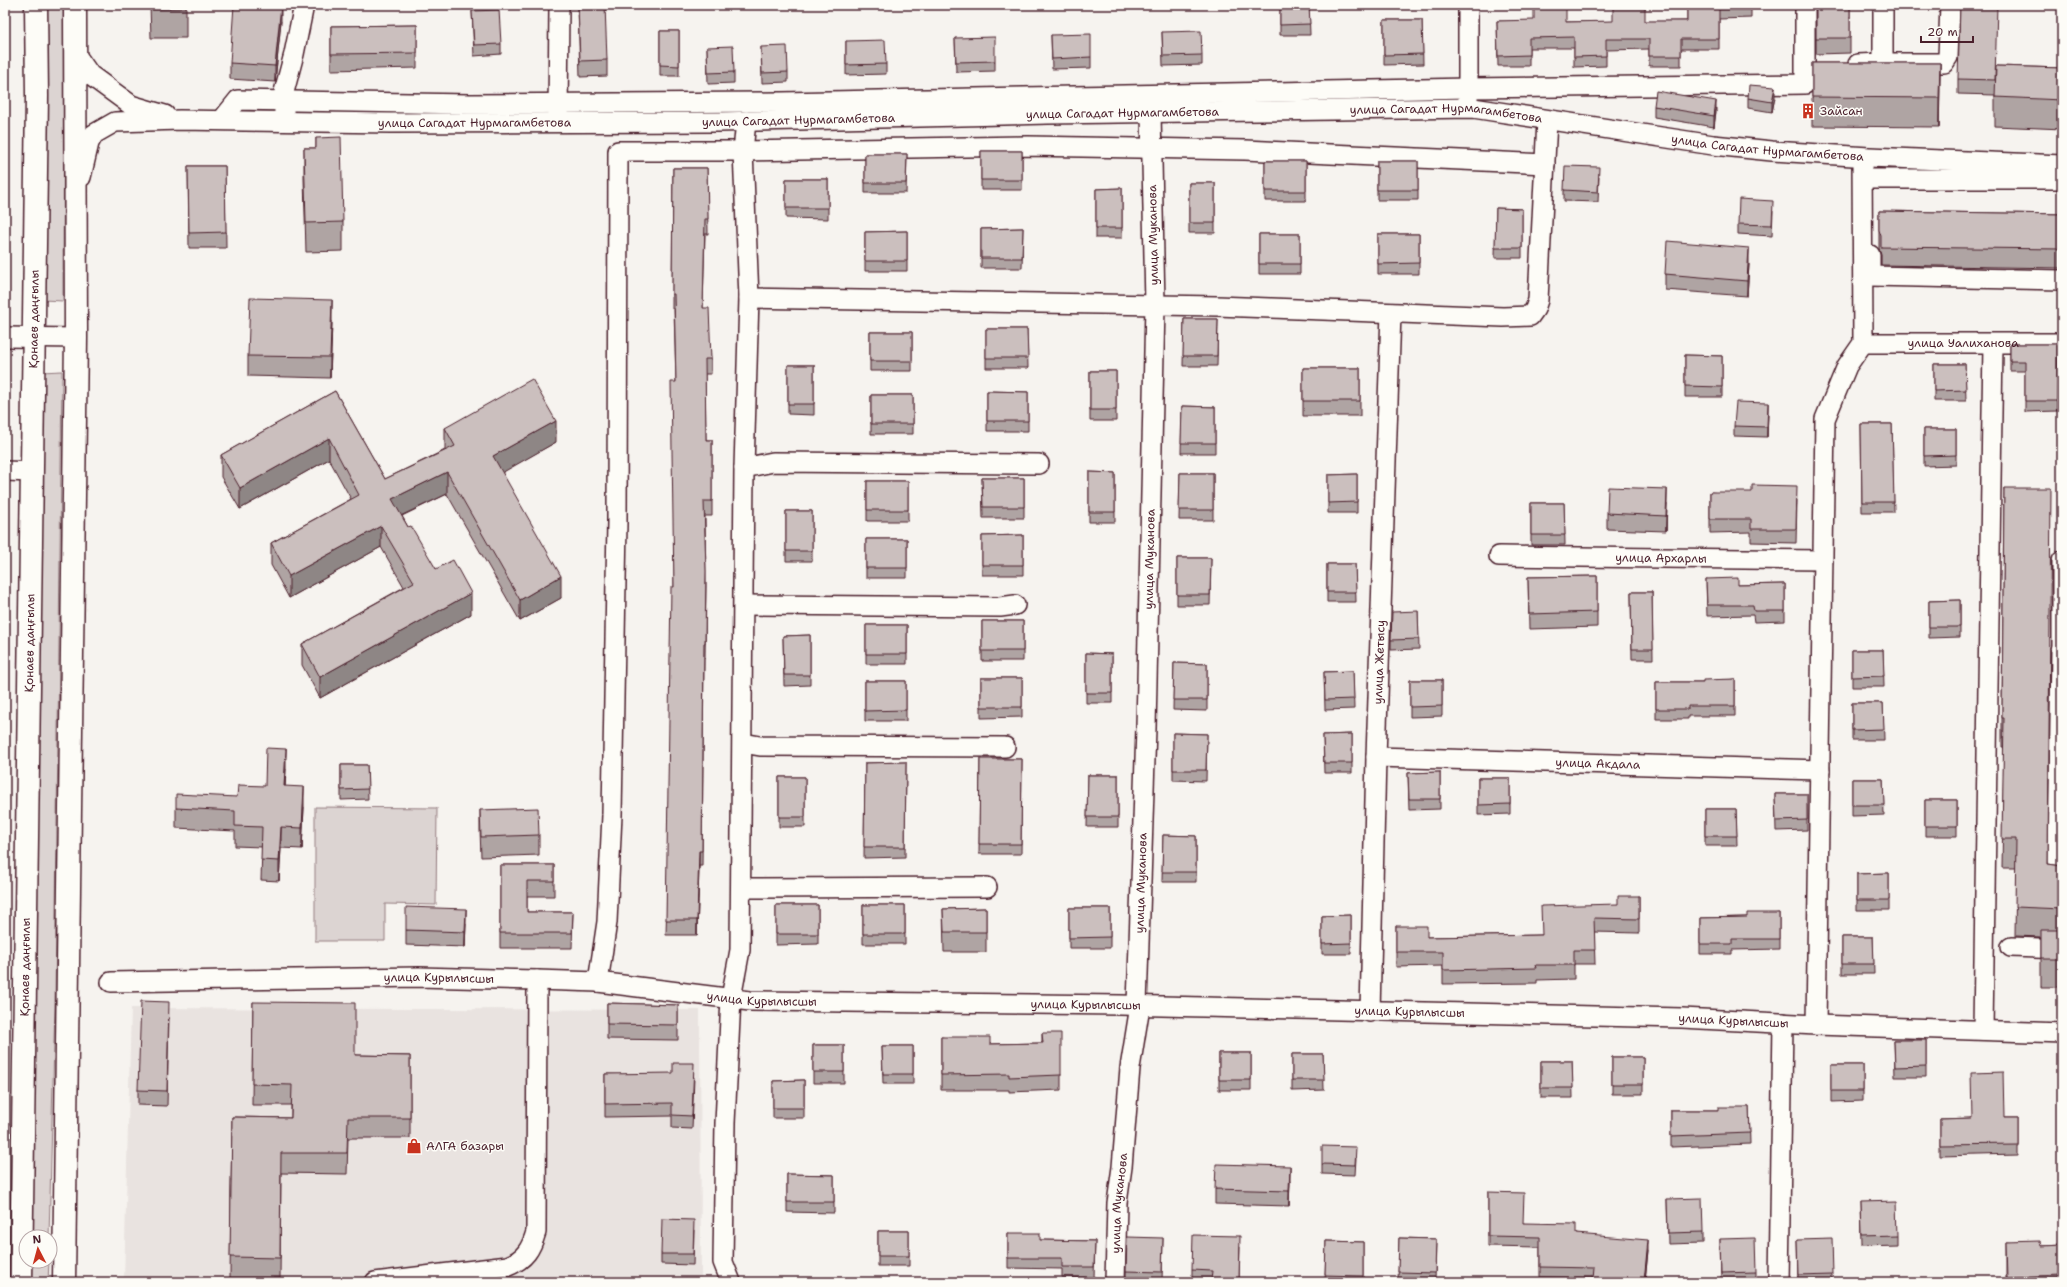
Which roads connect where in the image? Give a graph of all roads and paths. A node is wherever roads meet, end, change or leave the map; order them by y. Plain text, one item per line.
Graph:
1 (36, 5) edge
2 (76, 5) edge
3 (304, 5) edge
4 (559, 5) edge
5 (1468, 5) edge
6 (1805, 5) edge
7 (1883, 5) edge
8 (1950, 5) edge
9 (76, 55) junction
10 (1883, 63) junction
11 (1844, 64) edge
12 (1468, 88) junction
13 (284, 101) junction
14 (558, 103) junction
15 (1468, 109) junction
16 (1151, 113) junction
17 (180, 120) junction
18 (222, 120) junction
19 (1547, 120) junction
20 (746, 121) junction
21 (558, 122) junction
22 (285, 123) junction
23 (1152, 149) junction
24 (743, 151) junction
25 (1865, 157) junction
26 (1545, 164) junction
27 (2062, 165) edge
28 (1870, 179) junction
29 (2062, 179) edge
30 (76, 205) junction
31 (2062, 280) edge
32 (749, 298) junction
33 (1155, 305) junction
34 (1391, 312) junction
35 (5, 337) edge
36 (34, 337) junction
37 (76, 338) junction
38 (1864, 344) junction
39 (1993, 344) junction
40 (2062, 344) edge
41 (1039, 464) dead end
42 (744, 468) junction
43 (5, 471) edge
44 (33, 472) junction
45 (1499, 556) dead end
46 (1823, 560) junction
47 (2062, 561) edge
48 (744, 605) junction
49 (1015, 606) dead end
50 (2062, 650) edge
51 (743, 743) junction
52 (1005, 747) dead end
53 (1376, 757) junction
54 (1820, 770) junction
55 (2061, 782) edge
56 (2062, 884) edge
57 (987, 887) dead end
58 (742, 888) junction
59 (2011, 947) dead end
60 (2062, 949) edge
61 (537, 980) junction
62 (111, 982) dead end
63 (598, 982) junction
64 (731, 998) junction
65 (1138, 1006) junction
66 (1370, 1012) junction
67 (1783, 1023) junction
68 (1816, 1025) junction
69 (1983, 1030) junction
70 (2062, 1033) edge
71 (21, 1282) edge
72 (64, 1282) edge
73 (375, 1282) edge
74 (731, 1282) edge
75 (1115, 1282) edge
76 (1779, 1282) edge

1 - 36 main road, Қонаев даңғылы
2 - 9 main road
3 - 13 street
4 - 14 street
5 - 12 street
6 - 12 street
7 - 10 street
8 - 10 street
9 - 17 street, улица Сагадат Нурмагамбетова
9 - 30 main road
10 - 11 street
12 - 14 street
12 - 15 street
13 - 14 street
13 - 18 street
13 - 22 street
14 - 21 street
15 - 16 street, улица Сагадат Нурмагамбетова
15 - 19 street, улица Сагадат Нурмагамбетова
16 - 20 street, улица Сагадат Нурмагамбетова
16 - 23 street, улица Муканова
17 - 18 street, улица Сагадат Нурмагамбетова
17 - 30 street, улица Сагадат Нурмагамбетова
18 - 22 street, улица Сагадат Нурмагамбетова
19 - 25 street, улица Сагадат Нурмагамбетова
19 - 26 street
20 - 21 street, улица Сагадат Нурмагамбетова
20 - 24 street
21 - 22 street, улица Сагадат Нурмагамбетова
23 - 24 street
23 - 26 street
23 - 33 street, улица Муканова
24 - 32 street
24 - 63 street
25 - 27 street, улица Сагадат Нурмагамбетова
25 - 28 street
25 - 38 street
26 - 34 street
28 - 29 street
28 - 31 street
30 - 37 main road
32 - 33 street
32 - 42 street
33 - 34 street
33 - 65 street, улица Муканова
34 - 53 street, улица Жетысу
35 - 36 street
36 - 37 street
36 - 44 main road, Қонаев даңғылы
37 - 72 main road
38 - 39 street, улица Уалиханова
38 - 46 street
39 - 40 street, улица Уалиханова
39 - 69 street
41 - 42 street
42 - 48 street
43 - 44 street
44 - 71 main road, Қонаев даңғылы
45 - 46 street, улица Архарлы
46 - 54 street
47 - 50 street
48 - 49 street
48 - 51 street
50 - 55 street
51 - 52 street
51 - 58 street
53 - 54 street, улица Акдала
53 - 66 street, улица Жетысу
54 - 68 street
55 - 56 street
57 - 58 street
58 - 64 street
59 - 60 street
61 - 62 street, улица Курылысшы
61 - 63 street, улица Курылысшы
61 - 73 street
63 - 64 street, улица Курылысшы
64 - 65 street, улица Курылысшы
64 - 74 street
65 - 66 street, улица Курылысшы
65 - 75 street, улица Муканова
66 - 67 street, улица Курылысшы
67 - 68 street, улица Курылысшы
67 - 76 street
68 - 69 street, улица Курылысшы
69 - 70 street, улица Курылысшы

